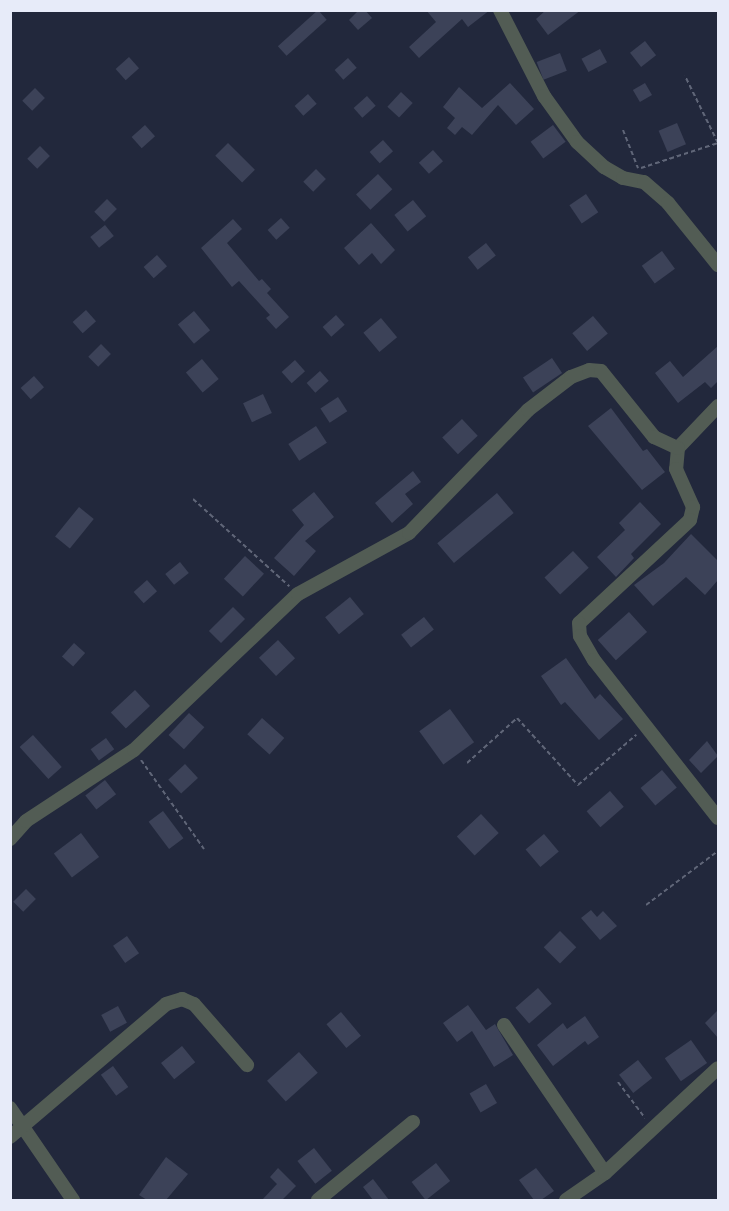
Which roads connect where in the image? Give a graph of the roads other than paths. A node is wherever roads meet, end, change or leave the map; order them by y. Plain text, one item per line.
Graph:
1 (500, 10) edge
2 (718, 265) edge
3 (718, 406) edge
4 (678, 448) junction
5 (718, 818) edge
6 (10, 839) edge
7 (504, 1025) dead end
8 (247, 1065) dead end
9 (718, 1068) edge
10 (10, 1108) edge
11 (413, 1122) dead end
12 (23, 1124) junction
13 (10, 1137) edge
14 (605, 1173) junction
15 (73, 1200) edge
16 (318, 1200) edge
17 (566, 1200) edge

1 - 2 street
3 - 4 street
4 - 5 street
4 - 6 street
7 - 14 street
8 - 12 street
9 - 14 street
10 - 12 street
11 - 16 street
12 - 13 street
12 - 15 street
14 - 17 street

